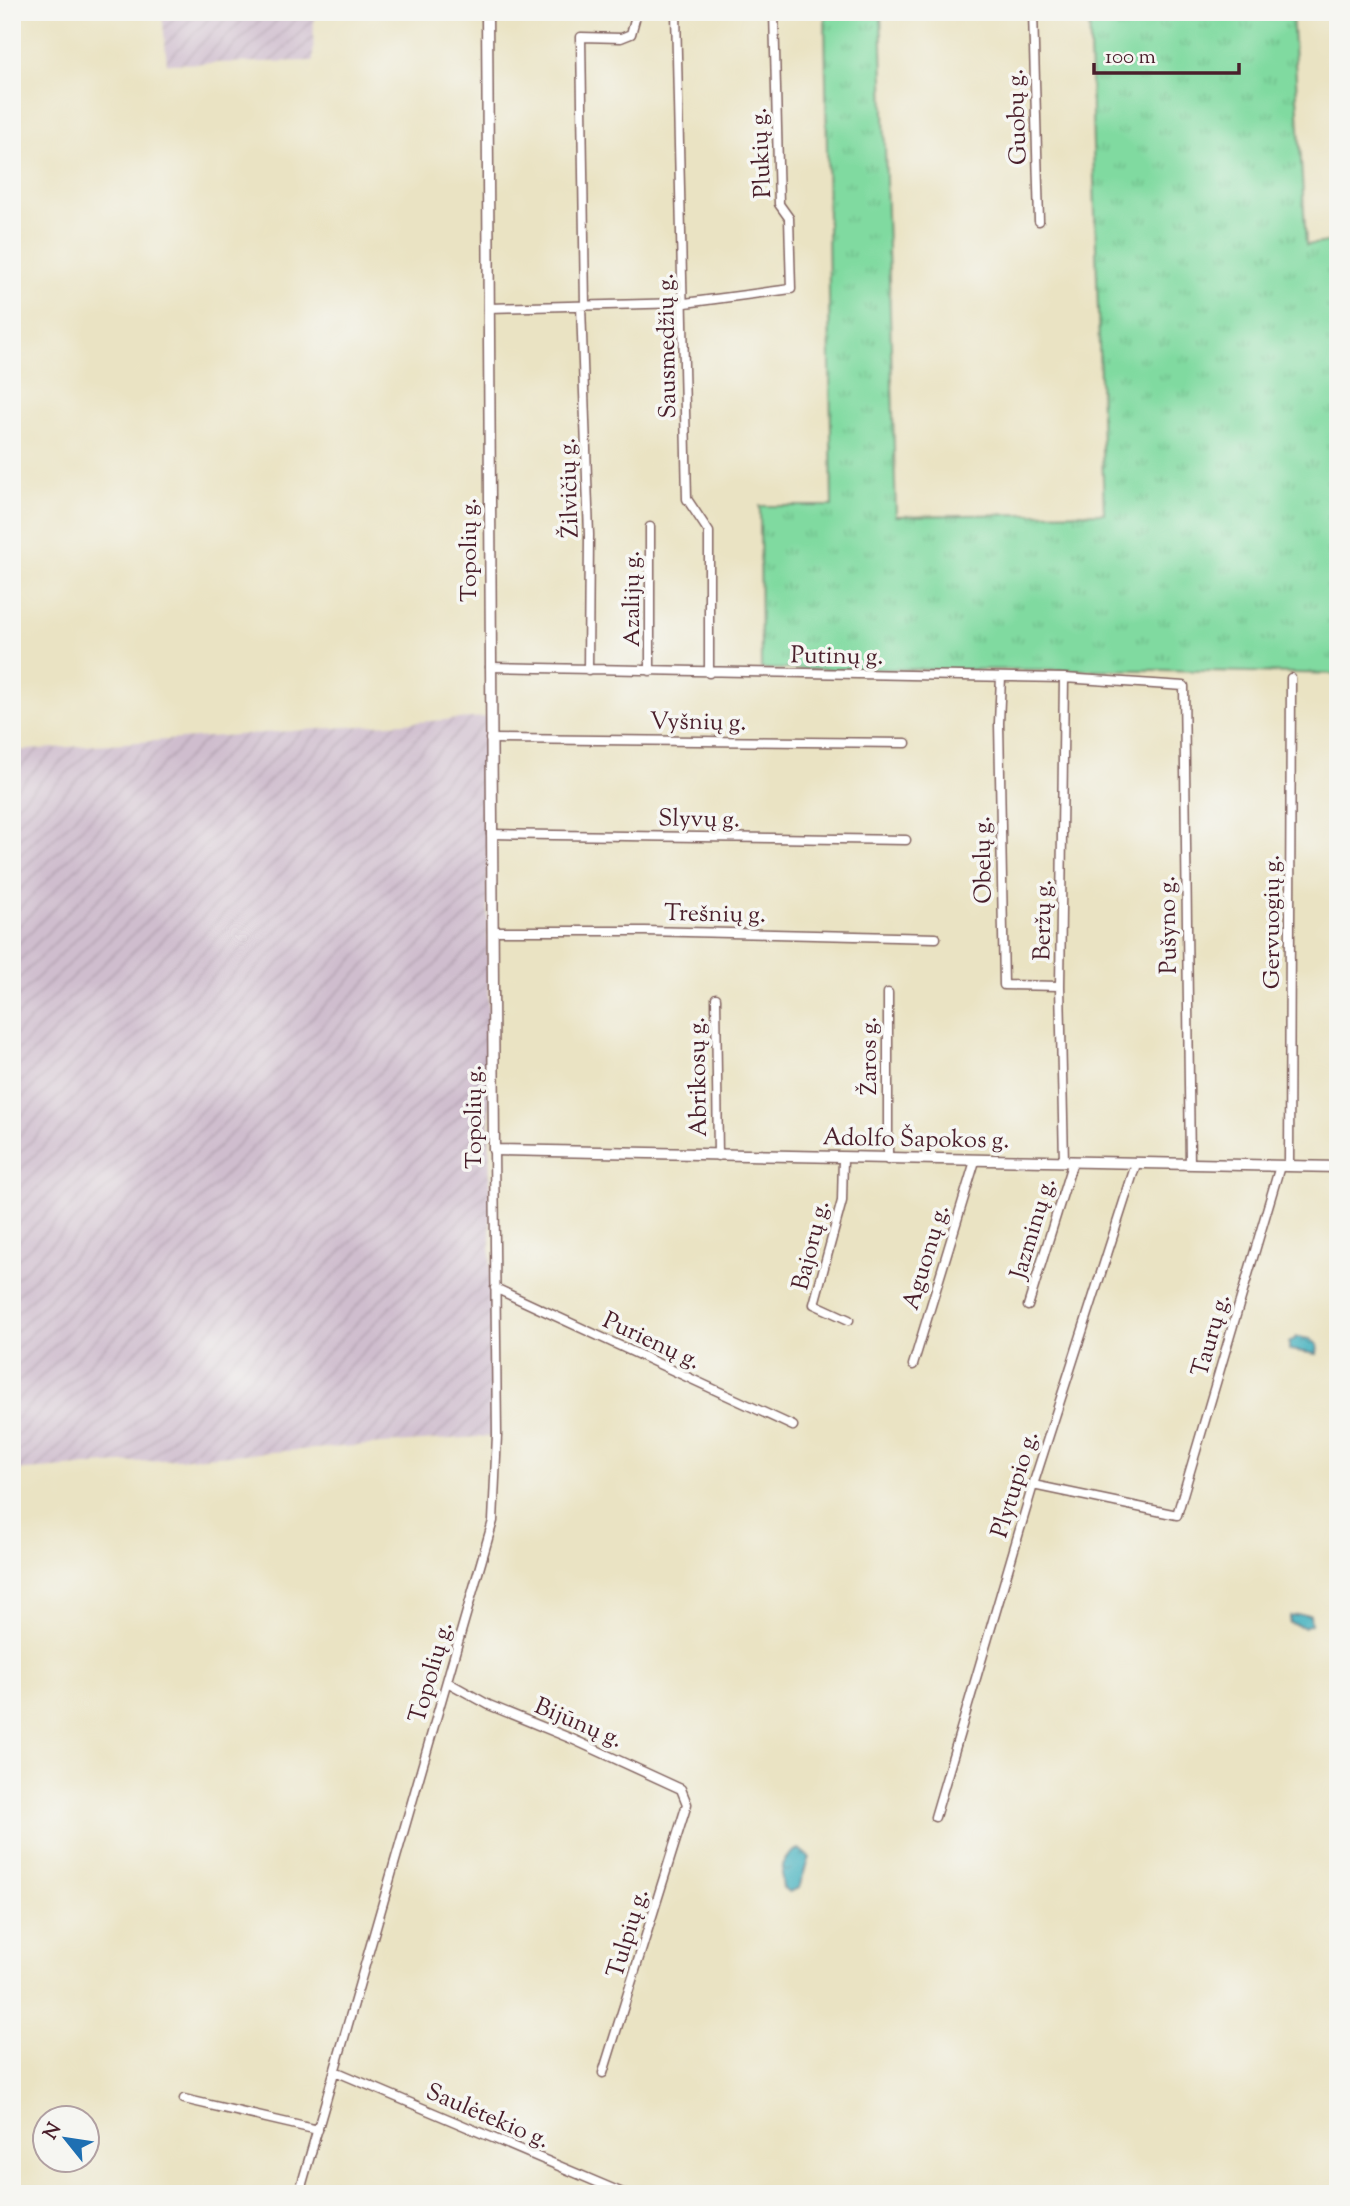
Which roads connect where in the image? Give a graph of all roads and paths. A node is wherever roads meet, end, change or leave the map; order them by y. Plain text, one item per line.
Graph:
1 (487, 12) edge
2 (636, 12) edge
3 (676, 12) edge
4 (774, 12) edge
5 (1033, 12) edge
6 (1039, 221) dead end
7 (685, 303) junction
8 (583, 306) junction
9 (488, 308) junction
10 (650, 527) dead end
11 (490, 667) junction
12 (588, 670) junction
13 (650, 671) junction
14 (709, 673) junction
15 (1001, 677) junction
16 (1064, 678) junction
17 (1291, 678) dead end
18 (1184, 686) joint
19 (491, 739) junction
20 (906, 743) dead end
21 (491, 834) junction
22 (906, 840) dead end
23 (492, 931) junction
24 (936, 938) dead end
25 (1060, 986) junction
26 (888, 993) dead end
27 (716, 998) dead end
28 (494, 1150) junction
29 (718, 1156) junction
30 (844, 1158) junction
31 (888, 1160) junction
32 (975, 1161) junction
33 (1069, 1161) junction
34 (1136, 1164) junction
35 (1189, 1164) junction
36 (1284, 1166) junction
37 (1338, 1167) edge
38 (495, 1288) junction
39 (1028, 1306) dead end
40 (849, 1320) dead end
41 (913, 1365) dead end
42 (793, 1426) dead end
43 (1033, 1485) junction
44 (449, 1683) junction
45 (687, 1804) joint
46 (935, 1817) dead end
47 (335, 2071) junction
48 (603, 2073) dead end
49 (184, 2099) dead end
50 (318, 2130) junction
51 (299, 2194) edge
52 (625, 2194) edge

1 - 9 street, Topolių g.
2 - 8 street, Žilvičių g.
3 - 7 street, Sausmedžių g.
4 - 7 street, Plukių g.
5 - 6 street, Guobų g.
7 - 8 street
7 - 14 street, Sausmedžių g.
8 - 9 street
8 - 12 street, Žilvičių g.
9 - 11 street, Topolių g.
10 - 13 street, Azalijų g.
11 - 12 street, Putinų g.
11 - 19 street, Topolių g.
12 - 13 street, Putinų g.
13 - 14 street, Putinų g.
14 - 15 street, Putinų g.
15 - 16 street, Putinų g.
15 - 25 street, Obelų g.
16 - 18 street, Putinų g.
16 - 25 street, Beržų g.
17 - 36 street, Gervuogių g.
18 - 35 street, Pušyno g.
19 - 20 street, Vyšnių g.
19 - 21 street, Topolių g.
21 - 22 street, Slyvų g.
21 - 23 street, Topolių g.
23 - 24 street, Trešnių g.
23 - 28 street, Topolių g.
25 - 33 street, Beržų g.
26 - 31 street, Žaros g.
27 - 29 street, Abrikosų g.
28 - 29 street, Adolfo Šapokos g.
28 - 38 street, Topolių g.
29 - 30 street, Adolfo Šapokos g.
30 - 31 street, Adolfo Šapokos g.
30 - 40 street, Bajorų g.
31 - 32 street, Adolfo Šapokos g.
32 - 33 street, Adolfo Šapokos g.
32 - 41 street, Aguonų g.
33 - 34 street, Adolfo Šapokos g.
33 - 39 street, Jazminų g.
34 - 35 street, Adolfo Šapokos g.
34 - 43 street, Plytupio g.
35 - 36 street, Adolfo Šapokos g.
36 - 37 street, Adolfo Šapokos g.
36 - 43 street, Taurų g.
38 - 42 street, Purienų g.
38 - 44 street, Topolių g.
43 - 46 street, Plytupio g.
44 - 45 street, Bijūnų g.
44 - 47 street, Topolių g.
45 - 48 street, Tulpių g.
47 - 50 street, Topolių g.
47 - 52 street, Saulėtekio g.
49 - 50 street
50 - 51 street, Topolių g.

